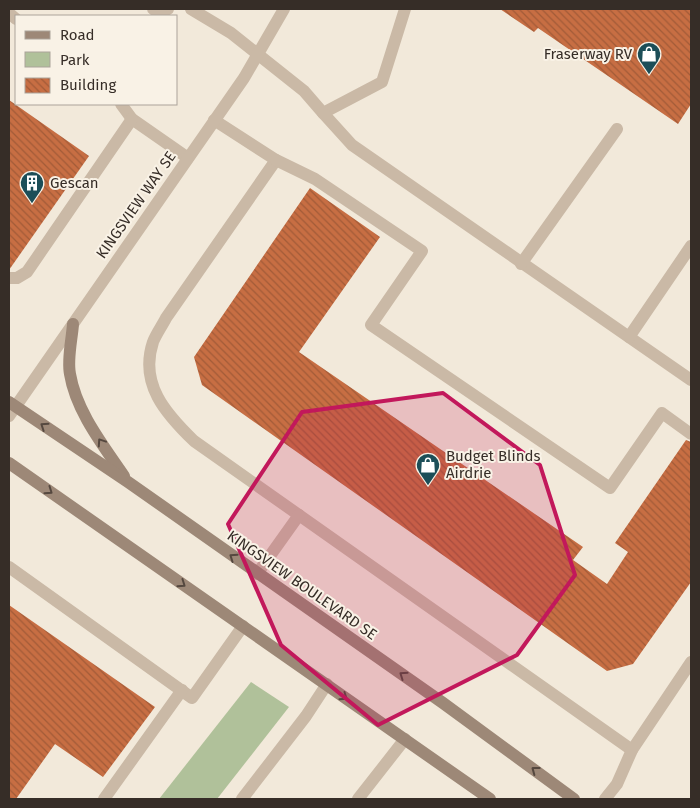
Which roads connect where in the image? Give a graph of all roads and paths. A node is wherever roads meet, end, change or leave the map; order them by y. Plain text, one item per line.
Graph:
1 (153, 9) edge
2 (168, 9) edge
3 (191, 9) edge
4 (284, 9) edge
5 (406, 9) edge
6 (257, 56) junction
7 (122, 105) edge
8 (323, 113) junction
9 (132, 119) junction
10 (214, 120) junction
11 (617, 129) dead end
12 (188, 158) junction
13 (276, 160) junction
14 (691, 246) edge
15 (521, 264) junction
16 (9, 278) edge
17 (73, 324) junction
18 (629, 338) junction
19 (691, 380) edge
20 (11, 408) edge
21 (691, 434) edge
22 (9, 463) edge
23 (128, 482) junction
24 (299, 515) junction
25 (9, 567) edge
26 (257, 574) junction
27 (243, 626) junction
28 (691, 662) edge
29 (327, 684) junction
30 (182, 690) junction
31 (405, 739) junction
32 (632, 750) junction
33 (104, 799) edge
34 (242, 799) edge
35 (358, 799) edge
36 (490, 799) edge
37 (574, 799) edge
38 (606, 799) edge

1 - 2 street
3 - 6 street
4 - 6 street, KINGSVIEW WAY SE
5 - 8 street
6 - 8 street
6 - 10 street, KINGSVIEW WAY SE
7 - 9 street
8 - 15 street
9 - 12 street
9 - 16 street
10 - 12 street, KINGSVIEW WAY SE
10 - 13 street
11 - 15 street
12 - 17 street, KINGSVIEW WAY SE
13 - 21 street
13 - 24 street
14 - 18 street
15 - 18 street
17 - 20 street, KINGSVIEW WAY SE
23 -> 17 main road
18 - 19 street
23 -> 20 main road, KINGSVIEW BOULEVARD SE
22 -> 27 main road
26 -> 23 main road, KINGSVIEW BOULEVARD SE
24 - 26 street
24 - 32 street
25 - 30 street
37 -> 26 main road, KINGSVIEW BOULEVARD SE
27 - 29 main road
27 - 30 street
28 - 32 street
29 -> 31 main road
29 - 34 street
30 - 33 street
31 - 35 street
31 - 36 main road
32 - 38 street

